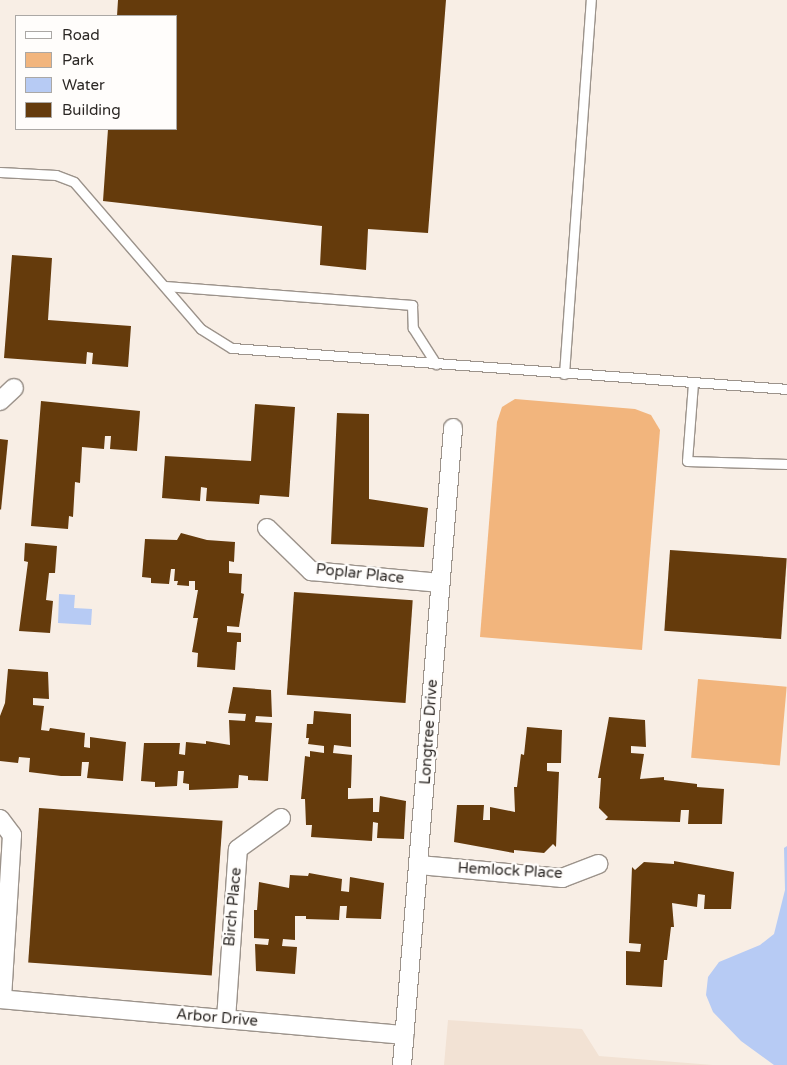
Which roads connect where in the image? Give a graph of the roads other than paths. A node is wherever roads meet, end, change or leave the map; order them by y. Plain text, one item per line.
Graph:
1 (591, 0) edge
2 (0, 172) edge
3 (165, 286) junction
4 (436, 364) junction
5 (564, 374) junction
6 (693, 383) junction
7 (14, 388) dead end
8 (787, 389) edge
9 (0, 401) edge
10 (453, 428) dead end
11 (787, 464) edge
12 (267, 528) dead end
13 (440, 583) junction
14 (281, 818) dead end
15 (0, 820) edge
16 (598, 864) dead end
17 (419, 865) junction
18 (1, 999) edge
19 (226, 1019) junction
20 (404, 1035) junction
21 (402, 1065) edge

1 - 5 lane
2 - 3 lane
3 - 4 lane
3 - 4 lane
4 - 5 lane
5 - 6 lane
6 - 8 lane
6 - 11 lane
7 - 9 street
10 - 13 street, Longtree Drive
12 - 13 street, Poplar Place
13 - 17 street, Longtree Drive
14 - 19 street, Birch Place
15 - 18 street
16 - 17 street, Hemlock Place
17 - 20 street, Longtree Drive
18 - 19 street, Arbor Drive
19 - 20 street, Arbor Drive
20 - 21 street

